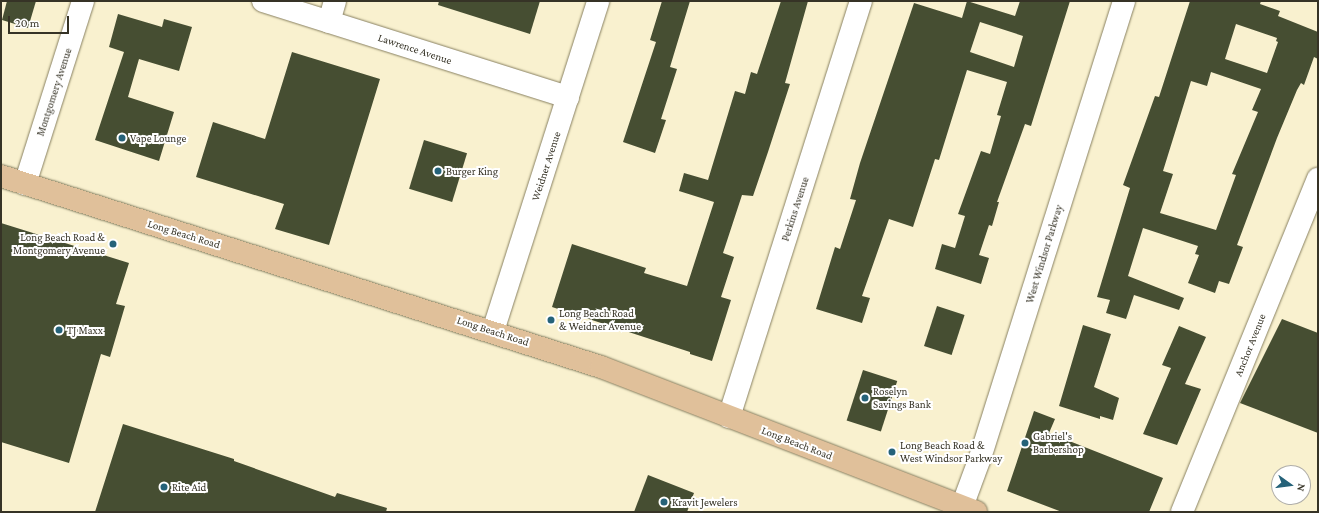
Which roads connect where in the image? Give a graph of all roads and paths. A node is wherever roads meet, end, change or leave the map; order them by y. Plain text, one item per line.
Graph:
1 (83, 1) edge
2 (263, 1) edge
3 (335, 1) edge
4 (598, 1) edge
5 (861, 1) edge
6 (1124, 1) edge
7 (329, 22) junction
8 (568, 97) junction
9 (1, 176) edge
10 (1318, 178) edge
11 (25, 184) junction
12 (493, 331) junction
13 (729, 417) junction
14 (966, 510) edge
15 (1182, 512) edge

1 - 11 street, Montgomery Avenue
2 - 7 street, Lawrence Avenue
3 - 7 street
4 - 8 street, Weidner Avenue
5 - 13 street, Perkins Avenue
6 - 14 street, West Windsor Parkway
7 - 8 street, Lawrence Avenue
8 - 12 street, Weidner Avenue
9 - 11 main road, Long Beach Road
10 - 15 street, Anchor Avenue
11 - 12 main road, Long Beach Road
12 - 13 main road, Long Beach Road
13 - 14 main road, Long Beach Road

